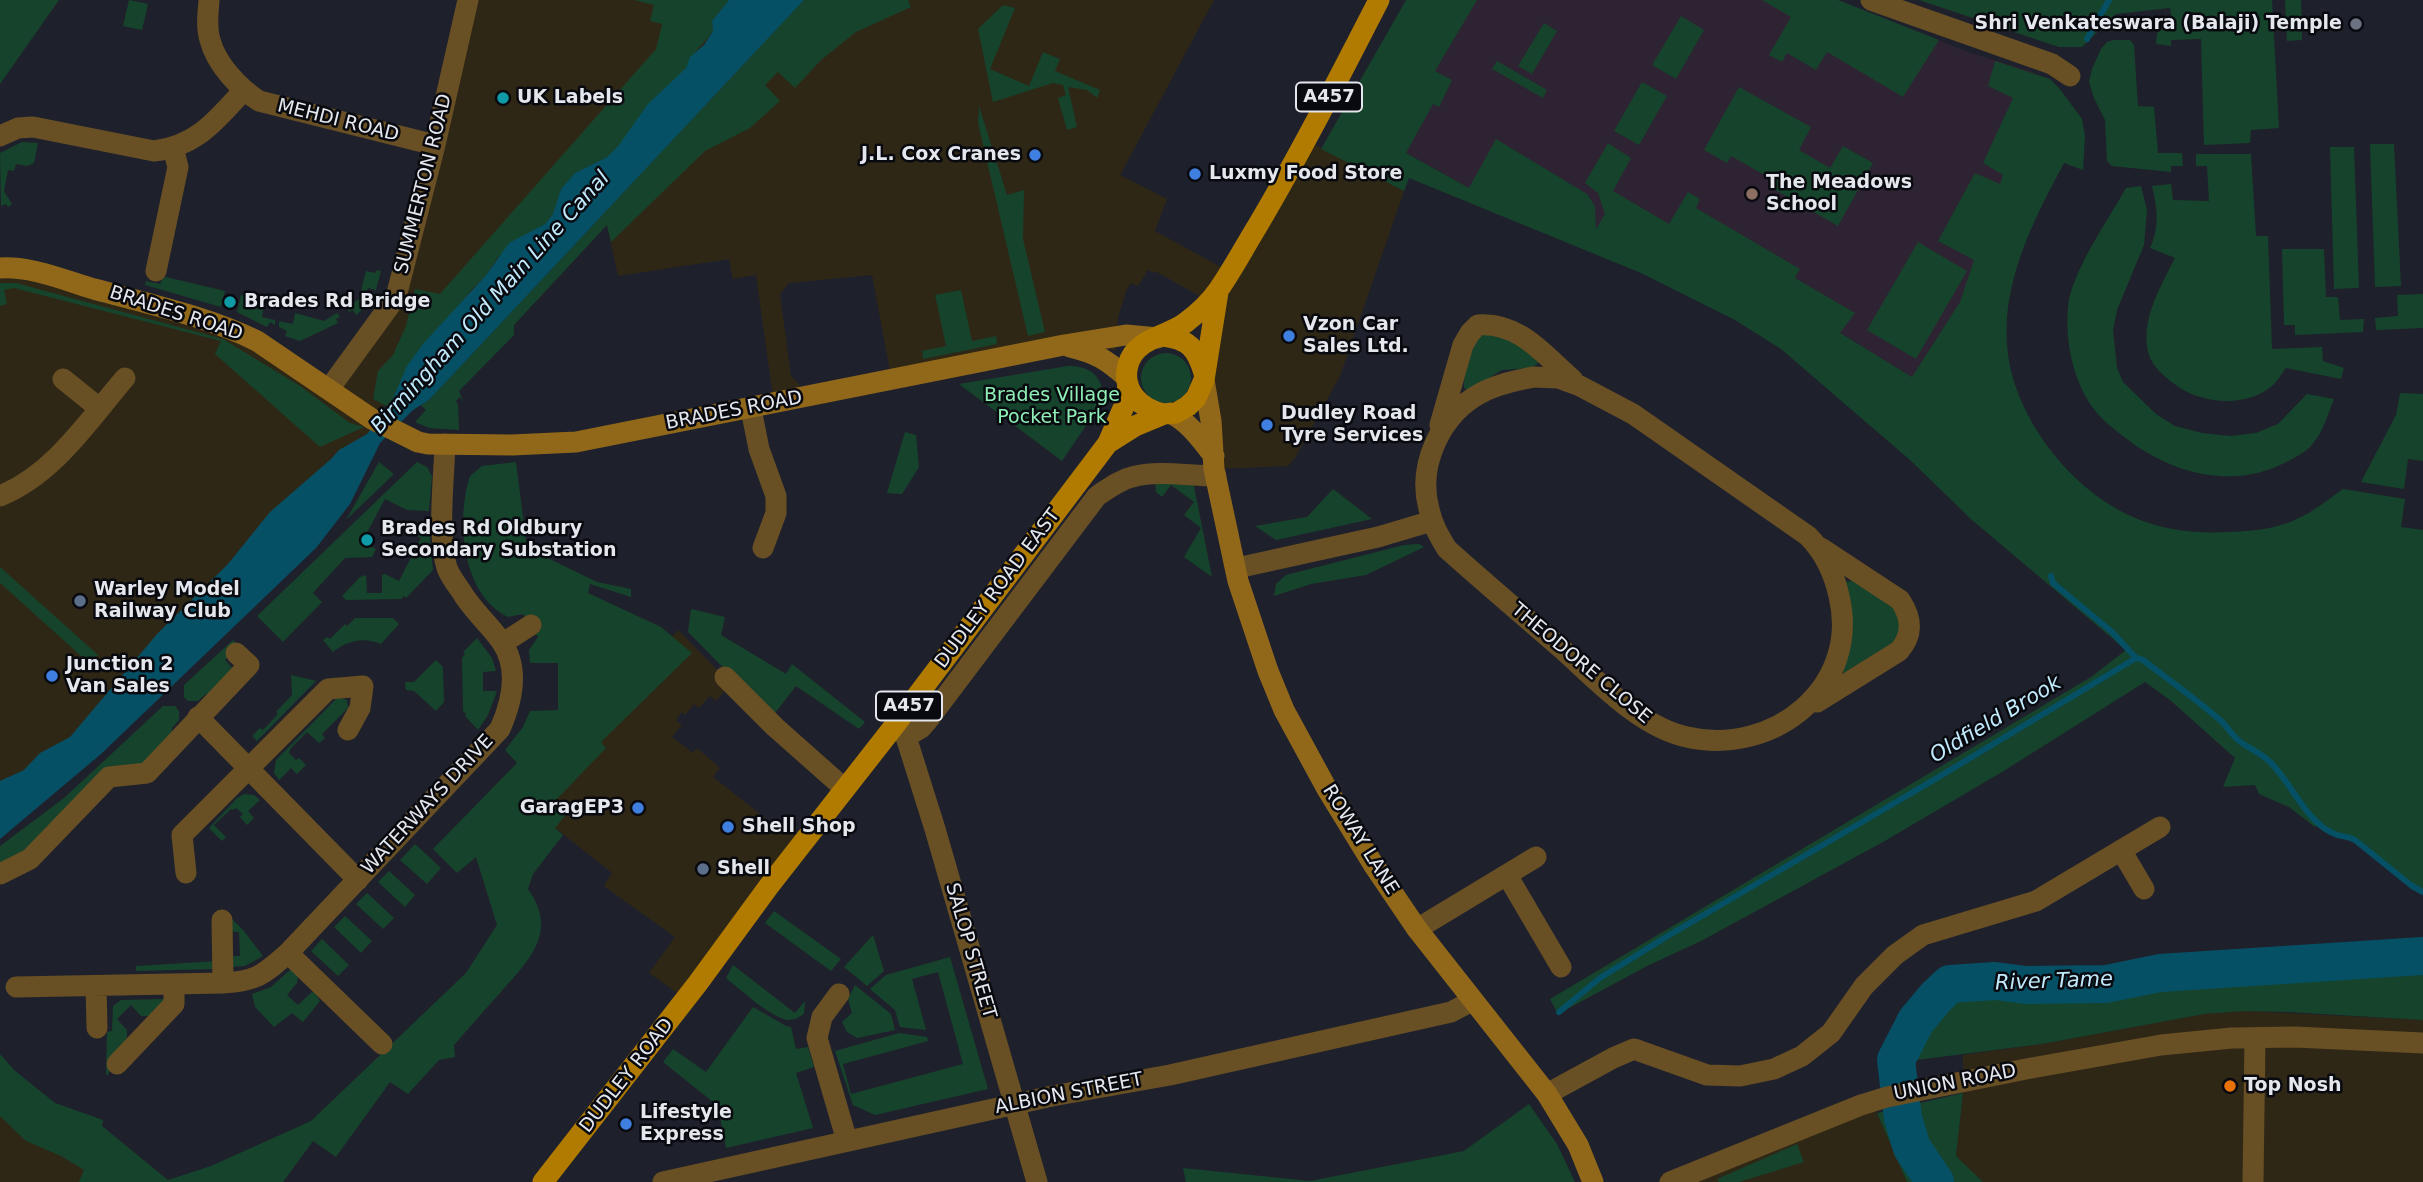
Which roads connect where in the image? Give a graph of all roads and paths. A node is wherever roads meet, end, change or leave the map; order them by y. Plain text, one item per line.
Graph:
1 (209, 0) edge
2 (468, 0) edge
3 (1379, 0) edge
4 (1871, 0) edge
5 (2070, 76) dead end
6 (243, 91) junction
7 (0, 136) edge
8 (435, 145) junction
9 (173, 148) junction
10 (0, 268) edge
11 (156, 271) dead end
12 (1217, 292) junction
13 (1160, 337) junction
14 (1065, 345) junction
15 (1204, 376) junction
16 (125, 378) dead end
17 (63, 379) dead end
18 (1127, 380) junction
19 (1580, 386) junction
20 (329, 389) junction
21 (99, 408) junction
22 (751, 409) junction
23 (1167, 414) junction
24 (1108, 443) junction
25 (445, 444) junction
26 (1434, 446) junction
27 (1215, 466) junction
28 (0, 496) edge
29 (1432, 521) junction
30 (1819, 547) junction
31 (763, 548) dead end
32 (1237, 568) junction
33 (531, 625) dead end
34 (503, 643) junction
35 (236, 653) dead end
36 (725, 677) dead end
37 (1800, 712) junction
38 (198, 717) junction
39 (348, 730) dead end
40 (901, 731) junction
41 (250, 769) junction
42 (845, 789) junction
43 (2160, 827) dead end
44 (2121, 850) junction
45 (1536, 857) dead end
46 (186, 873) dead end
47 (0, 874) edge
48 (1507, 874) junction
49 (358, 880) junction
50 (2144, 889) dead end
51 (222, 920) dead end
52 (1417, 929) junction
53 (288, 953) junction
54 (1561, 967) dead end
55 (709, 968) joint
56 (223, 983) junction
57 (174, 984) junction
58 (96, 986) junction
59 (16, 987) dead end
60 (839, 994) dead end
61 (1472, 1001) junction
62 (97, 1028) dead end
63 (2255, 1038) junction
64 (2423, 1043) edge
65 (382, 1044) dead end
66 (117, 1064) dead end
67 (1547, 1094) junction
68 (1014, 1104) junction
69 (847, 1141) junction
70 (543, 1182) edge
71 (663, 1182) edge
72 (1037, 1182) edge
73 (1593, 1182) edge
74 (1670, 1182) edge
75 (2253, 1182) edge

1 - 6 street, MEHDI ROAD
2 - 8 street, SUMMERTON ROAD
3 - 12 main road, DUDLEY ROAD EAST / A457
4 - 5 street
6 - 8 street, MEHDI ROAD
6 - 9 street
7 - 9 street
8 - 20 street, SUMMERTON ROAD
9 - 11 street
10 - 20 street, BRADES ROAD
12 - 13 main road, DUDLEY ROAD EAST / A457
12 - 15 main road, DUDLEY ROAD EAST / A457
13 - 14 street, BRADES ROAD
13 - 15 main road
13 - 18 main road, DUDLEY ROAD EAST
14 - 18 street, BRADES ROAD
14 - 22 street, BRADES ROAD
15 - 23 main road, DUDLEY ROAD EAST
15 - 27 street, ROWAY LANE
16 - 21 street
17 - 21 street
18 - 23 main road
18 - 24 main road, DUDLEY ROAD EAST / A457
19 - 26 street, THEODORE CLOSE
19 - 26 street, THEODORE CLOSE
19 - 30 street, THEODORE CLOSE
20 - 25 street, BRADES ROAD
21 - 28 street
22 - 25 street, BRADES ROAD
22 - 31 street
23 - 24 main road, DUDLEY ROAD EAST / A457
23 - 27 street, ROWAY LANE
24 - 40 main road, DUDLEY ROAD EAST / A457
25 - 34 street, WATERWAYS DRIVE
26 - 29 street, THEODORE CLOSE
27 - 32 street, ROWAY LANE
27 - 40 street, DUDLEY ROAD EAST
29 - 32 street
29 - 37 street, THEODORE CLOSE
30 - 37 street, THEODORE CLOSE
30 - 37 street, THEODORE CLOSE
32 - 52 street, ROWAY LANE
33 - 34 street
34 - 49 street, WATERWAYS DRIVE
35 - 38 street
36 - 42 street
38 - 41 street
38 - 47 street
39 - 41 street
40 - 42 main road, DUDLEY ROAD EAST / A457
40 - 68 street, SALOP STREET
41 - 46 street
41 - 49 street
42 - 55 main road, DUDLEY ROAD EAST / A457
43 - 44 street
44 - 50 street
44 - 67 street
45 - 48 street
48 - 52 street
48 - 54 street
49 - 53 street, WATERWAYS DRIVE
51 - 56 street
52 - 61 street, ROWAY LANE
53 - 56 street, WATERWAYS DRIVE
53 - 65 street
55 - 70 main road, DUDLEY ROAD / A457
56 - 57 street, WATERWAYS DRIVE
57 - 58 street, WATERWAYS DRIVE
57 - 66 street
58 - 59 street, WATERWAYS DRIVE
58 - 62 street
60 - 69 street
61 - 67 street, ROWAY LANE
61 - 68 street, ALBION STREET
63 - 64 street, UNION ROAD
63 - 74 street, UNION ROAD
63 - 75 street
67 - 73 street, ROWAY LANE
68 - 69 street, ALBION STREET
68 - 72 street, SALOP STREET
69 - 71 street, ALBION STREET

